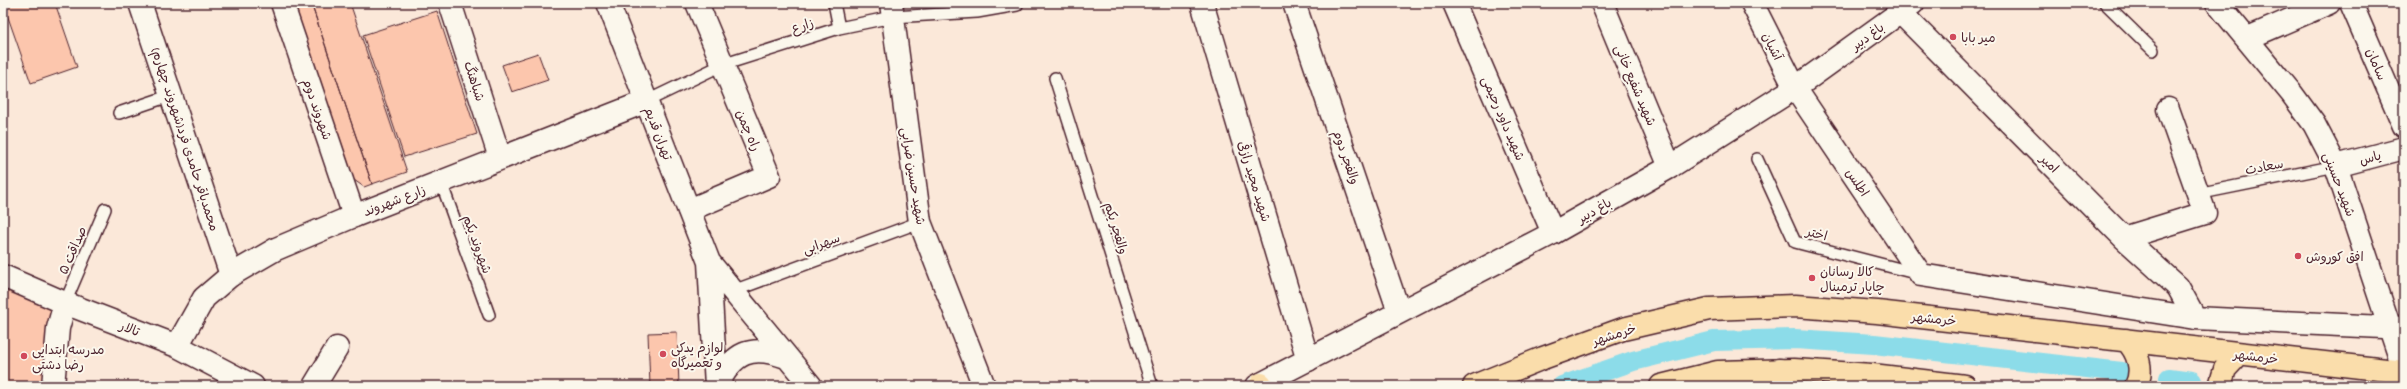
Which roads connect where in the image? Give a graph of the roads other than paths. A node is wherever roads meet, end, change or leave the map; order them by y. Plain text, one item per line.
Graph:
1 (140, 3) edge
2 (282, 3) edge
3 (450, 3) edge
4 (608, 3) edge
5 (697, 3) edge
6 (834, 3) edge
7 (1016, 3) edge
8 (1202, 3) edge
9 (1294, 3) edge
10 (1454, 3) edge
11 (1602, 3) edge
12 (1752, 3) edge
13 (2105, 3) edge
14 (2217, 3) edge
15 (2329, 3) edge
16 (2351, 3) edge
17 (1907, 7) edge
18 (892, 10) edge
19 (839, 28) junction
20 (2248, 38) junction
21 (2153, 50) dead end
22 (722, 65) junction
23 (1055, 78) dead end
24 (1794, 88) junction
25 (172, 95) junction
26 (646, 101) junction
27 (2168, 109) dead end
28 (119, 113) dead end
29 (2404, 126) edge
30 (2404, 148) edge
31 (500, 158) junction
32 (1757, 159) dead end
33 (2336, 166) junction
34 (1670, 167) junction
35 (441, 182) junction
36 (2198, 194) junction
37 (105, 209) dead end
38 (689, 210) junction
39 (354, 216) junction
40 (920, 222) junction
41 (1553, 233) junction
42 (2124, 238) junction
43 (709, 262) junction
44 (231, 275) junction
45 (1921, 275) junction
46 (3, 276) edge
47 (733, 291) junction
48 (65, 303) junction
49 (1399, 312) junction
50 (489, 315) dead end
51 (2195, 318) junction
52 (2397, 329) edge
53 (2126, 340) junction
54 (177, 346) junction
55 (337, 348) dead end
56 (2239, 354) junction
57 (786, 357) junction
58 (1308, 360) junction
59 (2404, 371) edge
60 (224, 378) edge
61 (1779, 378) edge
62 (1873, 381) edge
63 (1260, 385) edge
64 (53, 386) edge
65 (254, 386) edge
66 (314, 386) edge
67 (717, 386) edge
68 (811, 386) edge
69 (984, 386) edge
70 (1152, 386) edge
71 (1474, 386) edge
72 (1661, 386) edge
73 (1965, 386) edge
74 (2136, 386) edge
75 (2220, 386) edge

1 - 25 street, محمدباقر حامدی فرد(شهروند چهارم)
2 - 39 street, شهروند دوم
3 - 31 street, شباهنگ
4 - 26 street, تهران قدیم
5 - 22 street, راه چمن
6 - 19 lane
7 - 18 lane, زارع
8 - 58 street, شهید مجید رازقی
9 - 49 street, والفجر دوم
10 - 41 street, شهید داود رحیمی
11 - 34 street, شهید شفیع خانی
12 - 24 street, آشیان
13 - 21 lane
14 - 20 street, شهید حسینی
15 - 20 street
16 - 29 street, سامان
17 - 24 street, باغ دبیر
17 - 42 street, امیر
18 - 19 lane, زارع
18 - 40 street, شهید حسین ضرابی
19 - 22 lane, زارع
20 - 33 street, شهید حسینی
22 - 26 lane, زارع
22 - 38 street, راه چمن
23 - 70 lane, والفجر یکم
24 - 34 street, باغ دبیر
24 - 45 street, اطلس
25 - 28 lane
25 - 44 street, محمدباقر حامدی فرد(شهروند چهارم)
26 - 31 street, زارع شهروند
26 - 38 street, تهران قدیم
27 - 36 street
30 - 33 street, یاس
31 - 35 street, زارع شهروند
32 - 45 lane, اختر
33 - 36 lane, سعادت
33 - 52 street, شهید حسینی
34 - 41 street, باغ دبیر
35 - 39 street, زارع شهروند
35 - 50 lane, شهروند یکم
36 - 42 street
37 - 48 lane, صداقت ۵
38 - 43 street, تهران قدیم
39 - 44 street, زارع شهروند
40 - 47 lane, سهرابی
40 - 69 street, شهید حسین ضرابی
41 - 49 street, باغ دبیر
42 - 51 street, امیر
43 - 47 street
43 - 67 street
44 - 54 street, زارع شهروند
45 - 51 street
46 - 48 street, تالار
47 - 57 street
48 - 54 street, تالار
48 - 64 street
49 - 58 street, باغ دبیر
51 - 52 street
52 - 59 street, شهید حسینی
53 - 56 main road, خرمشهر
53 - 71 main road, خرمشهر
53 - 74 main road
54 - 60 street, تالار
55 - 66 street
56 - 59 main road, خرمشهر
56 - 75 main road
57 - 67 street
57 - 68 street
58 - 63 street, باغ دبیر
60 - 65 street, تالار
61 - 62 main road
61 - 72 main road
62 - 73 main road

